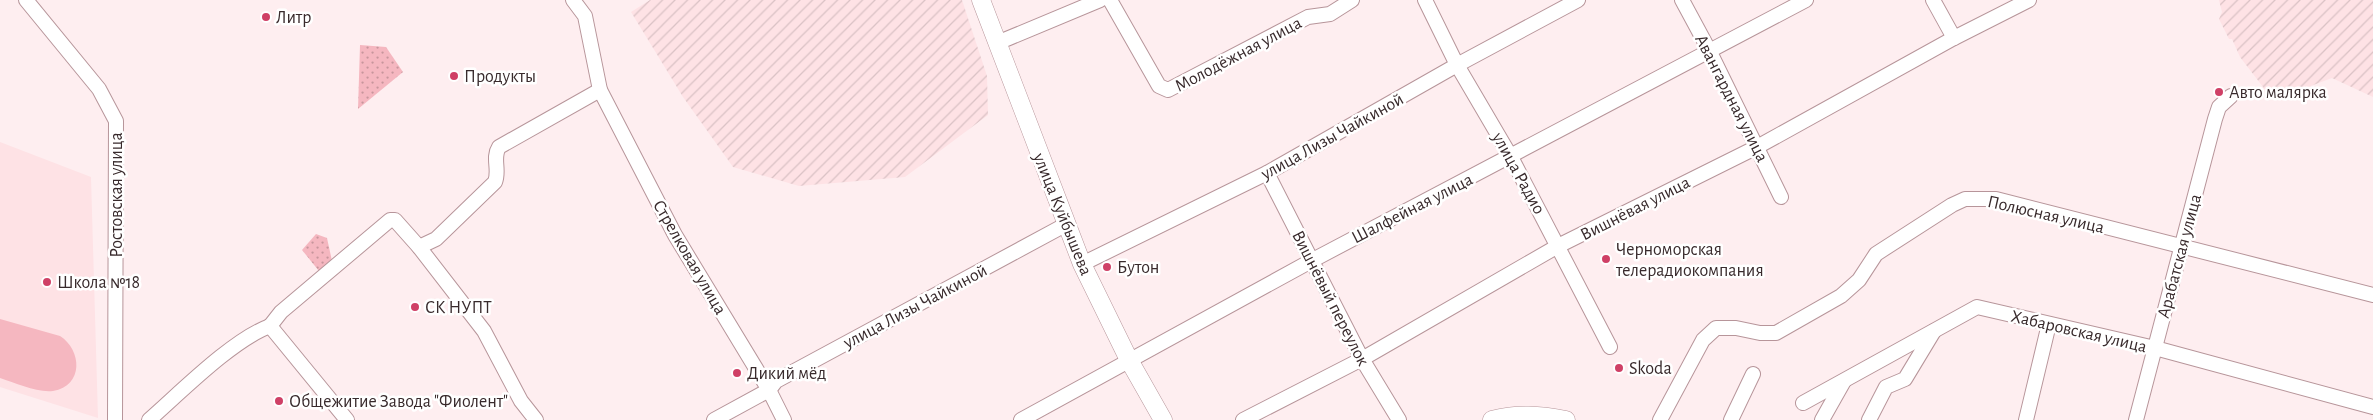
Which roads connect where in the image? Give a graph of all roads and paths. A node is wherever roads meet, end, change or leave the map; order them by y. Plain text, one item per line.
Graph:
1 (27, 0) edge
2 (573, 0) edge
3 (981, 0) edge
4 (1100, 0) edge
5 (1110, 0) edge
6 (1352, 0) edge
7 (1425, 0) edge
8 (1578, 0) edge
9 (1682, 0) edge
10 (1806, 0) edge
11 (1933, 0) edge
12 (2029, 0) edge
13 (1954, 38) junction
14 (997, 43) junction
15 (1709, 50) junction
16 (1458, 65) junction
17 (600, 90) junction
18 (2231, 96) dead end
19 (1757, 147) junction
20 (1511, 157) junction
21 (1267, 173) junction
22 (1781, 197) dead end
23 (1065, 225) junction
24 (1558, 246) junction
25 (419, 247) junction
26 (2182, 247) junction
27 (1311, 261) junction
28 (1082, 264) junction
29 (2373, 295) edge
30 (2049, 324) junction
31 (270, 326) junction
32 (1934, 330) junction
33 (1610, 347) dead end
34 (2155, 348) junction
35 (1362, 359) junction
36 (1129, 360) junction
37 (1754, 374) dead end
38 (1844, 380) junction
39 (769, 390) junction
40 (1804, 403) dead end
41 (2373, 407) edge
42 (115, 420) edge
43 (149, 420) edge
44 (347, 420) edge
45 (536, 420) edge
46 (714, 420) edge
47 (784, 420) edge
48 (1021, 420) edge
49 (1163, 420) edge
50 (1244, 420) edge
51 (1399, 420) edge
52 (1492, 420) edge
53 (1566, 420) edge
54 (1660, 420) edge
55 (1731, 420) edge
56 (1822, 420) edge
57 (1869, 420) edge
58 (2026, 420) edge
59 (2136, 420) edge

1 - 42 street, Ростовская улица
2 - 17 street, Стрелковая улица
3 - 14 main road, улица Куйбышева
4 - 14 street
5 - 6 street, Молодёжная улица
7 - 16 street, улица Радио
8 - 16 street, улица Лизы Чайкиной
9 - 15 street, Авангардная улица
10 - 15 street, Шалфейная улица
11 - 13 street
12 - 13 street, Вишнёвая улица
13 - 19 street, Вишнёвая улица
14 - 23 main road, улица Куйбышева
15 - 19 street, Авангардная улица
15 - 20 street, Шалфейная улица
16 - 20 street, улица Радио
16 - 21 street, улица Лизы Чайкиной
17 - 25 street
17 - 39 street, Стрелковая улица
18 - 26 street, Арабатская улица
19 - 22 street, Авангардная улица
19 - 24 street, Вишнёвая улица
20 - 24 street, улица Радио
20 - 27 street, Шалфейная улица
21 - 27 street, Вишнёвый переулок
21 - 28 street, улица Лизы Чайкиной
23 - 28 main road, улица Куйбышева
23 - 39 street, улица Лизы Чайкиной
24 - 33 street, улица Радио
24 - 35 street, Вишнёвая улица
25 - 31 street
25 - 45 street
26 - 29 street, Полюсная улица
26 - 34 street, Арабатская улица
26 - 54 street, Полюсная улица
27 - 35 street, Вишнёвый переулок
27 - 36 street, Шалфейная улица
28 - 36 main road, улица Куйбышева
30 - 32 street, Хабаровская улица
30 - 34 street, Хабаровская улица
30 - 58 street
31 - 43 street
31 - 44 street
32 - 38 street, Хабаровская улица
32 - 57 street
34 - 41 street, Хабаровская улица
34 - 59 street, Арабатская улица
35 - 50 street, Вишнёвая улица
35 - 51 street, Вишнёвый переулок
36 - 48 street, Шалфейная улица
36 - 49 main road, улица Куйбышева
37 - 55 street
38 - 40 street, Хабаровская улица
38 - 56 street
39 - 46 street, улица Лизы Чайкиной
39 - 47 street, Стрелковая улица
52 - 53 main road

